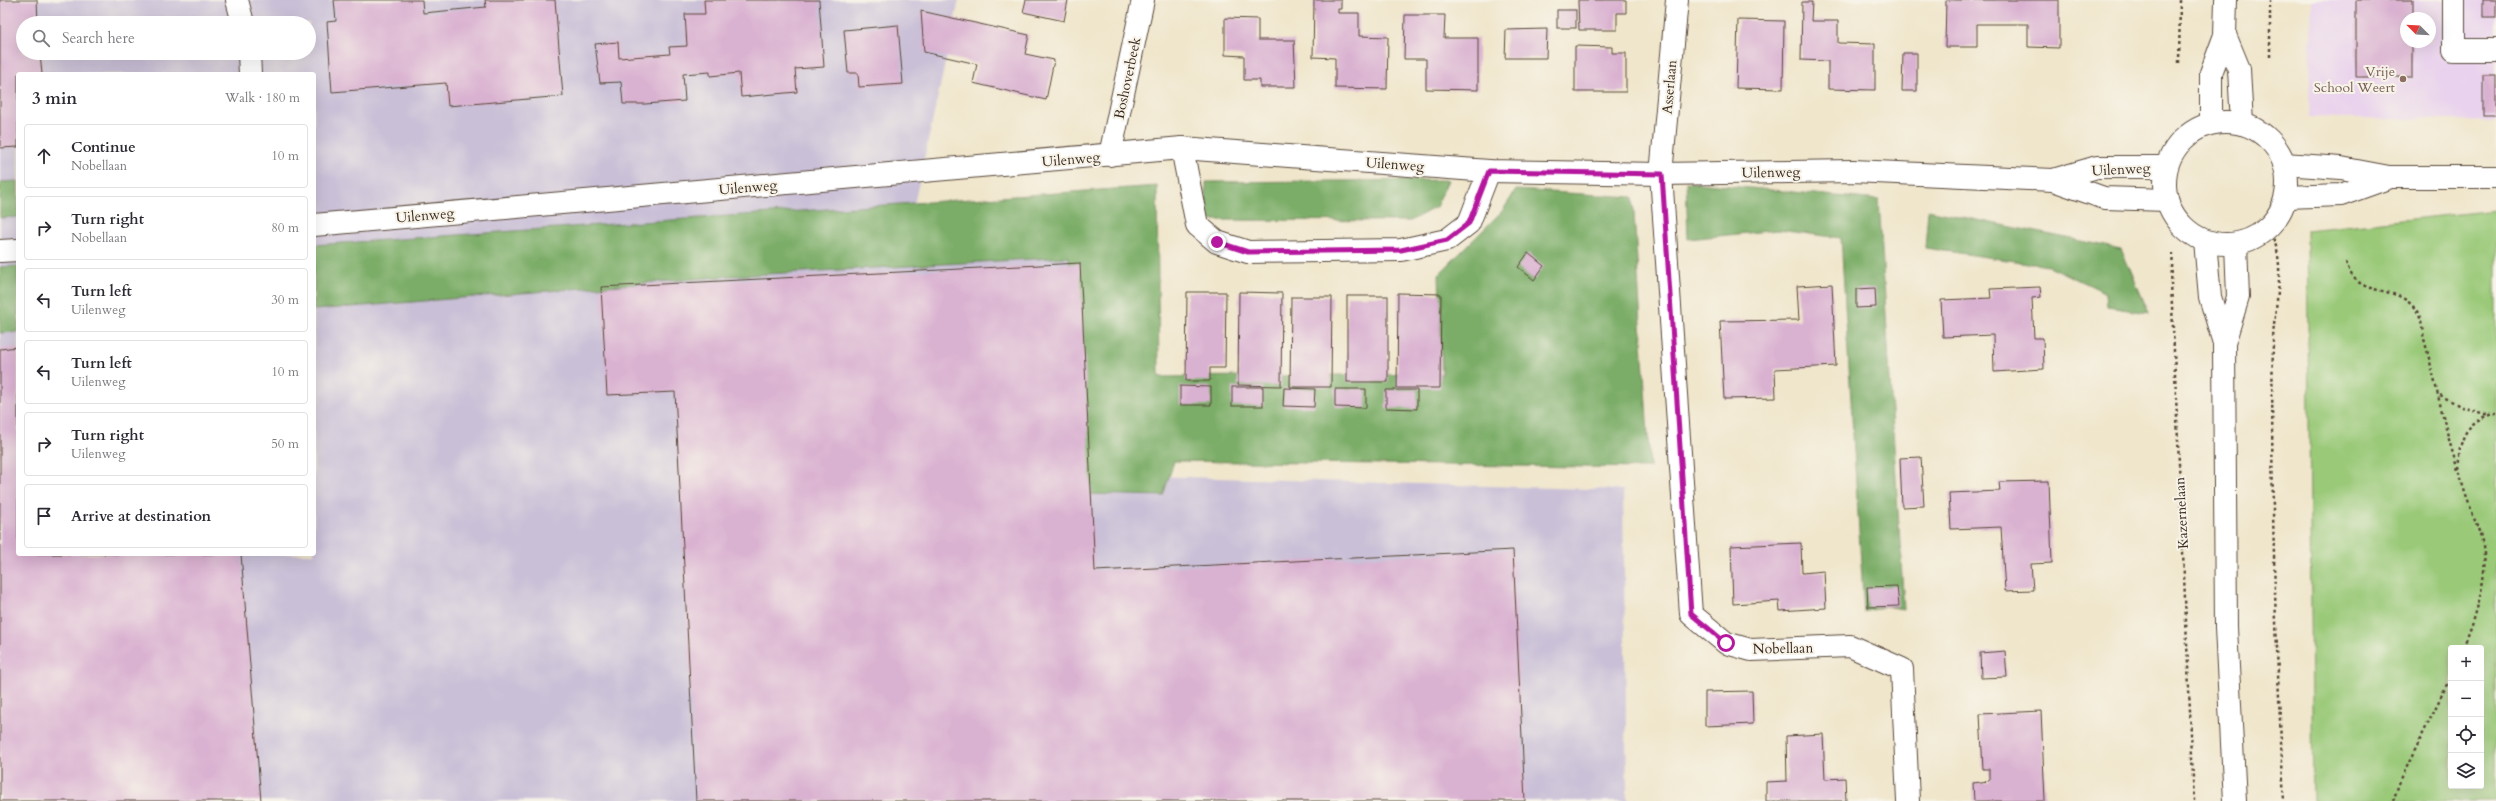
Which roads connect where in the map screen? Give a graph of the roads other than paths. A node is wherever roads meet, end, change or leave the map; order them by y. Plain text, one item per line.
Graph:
1 (238, 0) edge
2 (1143, 0) edge
3 (1677, 0) edge
4 (2226, 0) edge
5 (2454, 0) edge
6 (241, 16) edge
7 (2225, 35) junction
8 (2496, 50) edge
9 (249, 60) edge
10 (250, 72) edge
11 (2211, 123) junction
12 (2242, 124) junction
13 (1182, 148) junction
14 (1110, 155) junction
15 (2284, 164) junction
16 (2166, 167) junction
17 (1489, 171) junction
18 (1662, 174) junction
19 (2496, 176) edge
20 (2389, 177) junction
21 (2053, 180) junction
22 (2286, 197) junction
23 (2167, 200) junction
24 (316, 225) edge
25 (2205, 241) junction
26 (2236, 244) junction
27 (16, 250) edge
28 (0, 251) edge
29 (2224, 343) junction
30 (1908, 801) edge
31 (2235, 801) edge

1 - 6 street
2 - 14 street, Boshoverbeek
3 - 18 street, Asserlaan
4 - 7 street
5 - 8 street
7 - 11 street
7 - 12 street
9 - 10 street
11 - 12 street
11 - 16 street
12 - 15 street
13 - 14 street, Uilenweg
13 - 17 street, Uilenweg
13 - 17 street
14 - 24 street, Uilenweg
15 - 20 street
15 - 22 street
16 - 21 street, Uilenweg
16 - 23 street
17 - 18 street, Uilenweg
18 - 21 street, Uilenweg
18 - 30 street, Nobellaan
19 - 20 street
20 - 22 street
21 - 23 street, Uilenweg
22 - 26 street
23 - 25 street
25 - 26 street
25 - 29 street
26 - 29 street
27 - 28 street
29 - 31 street

